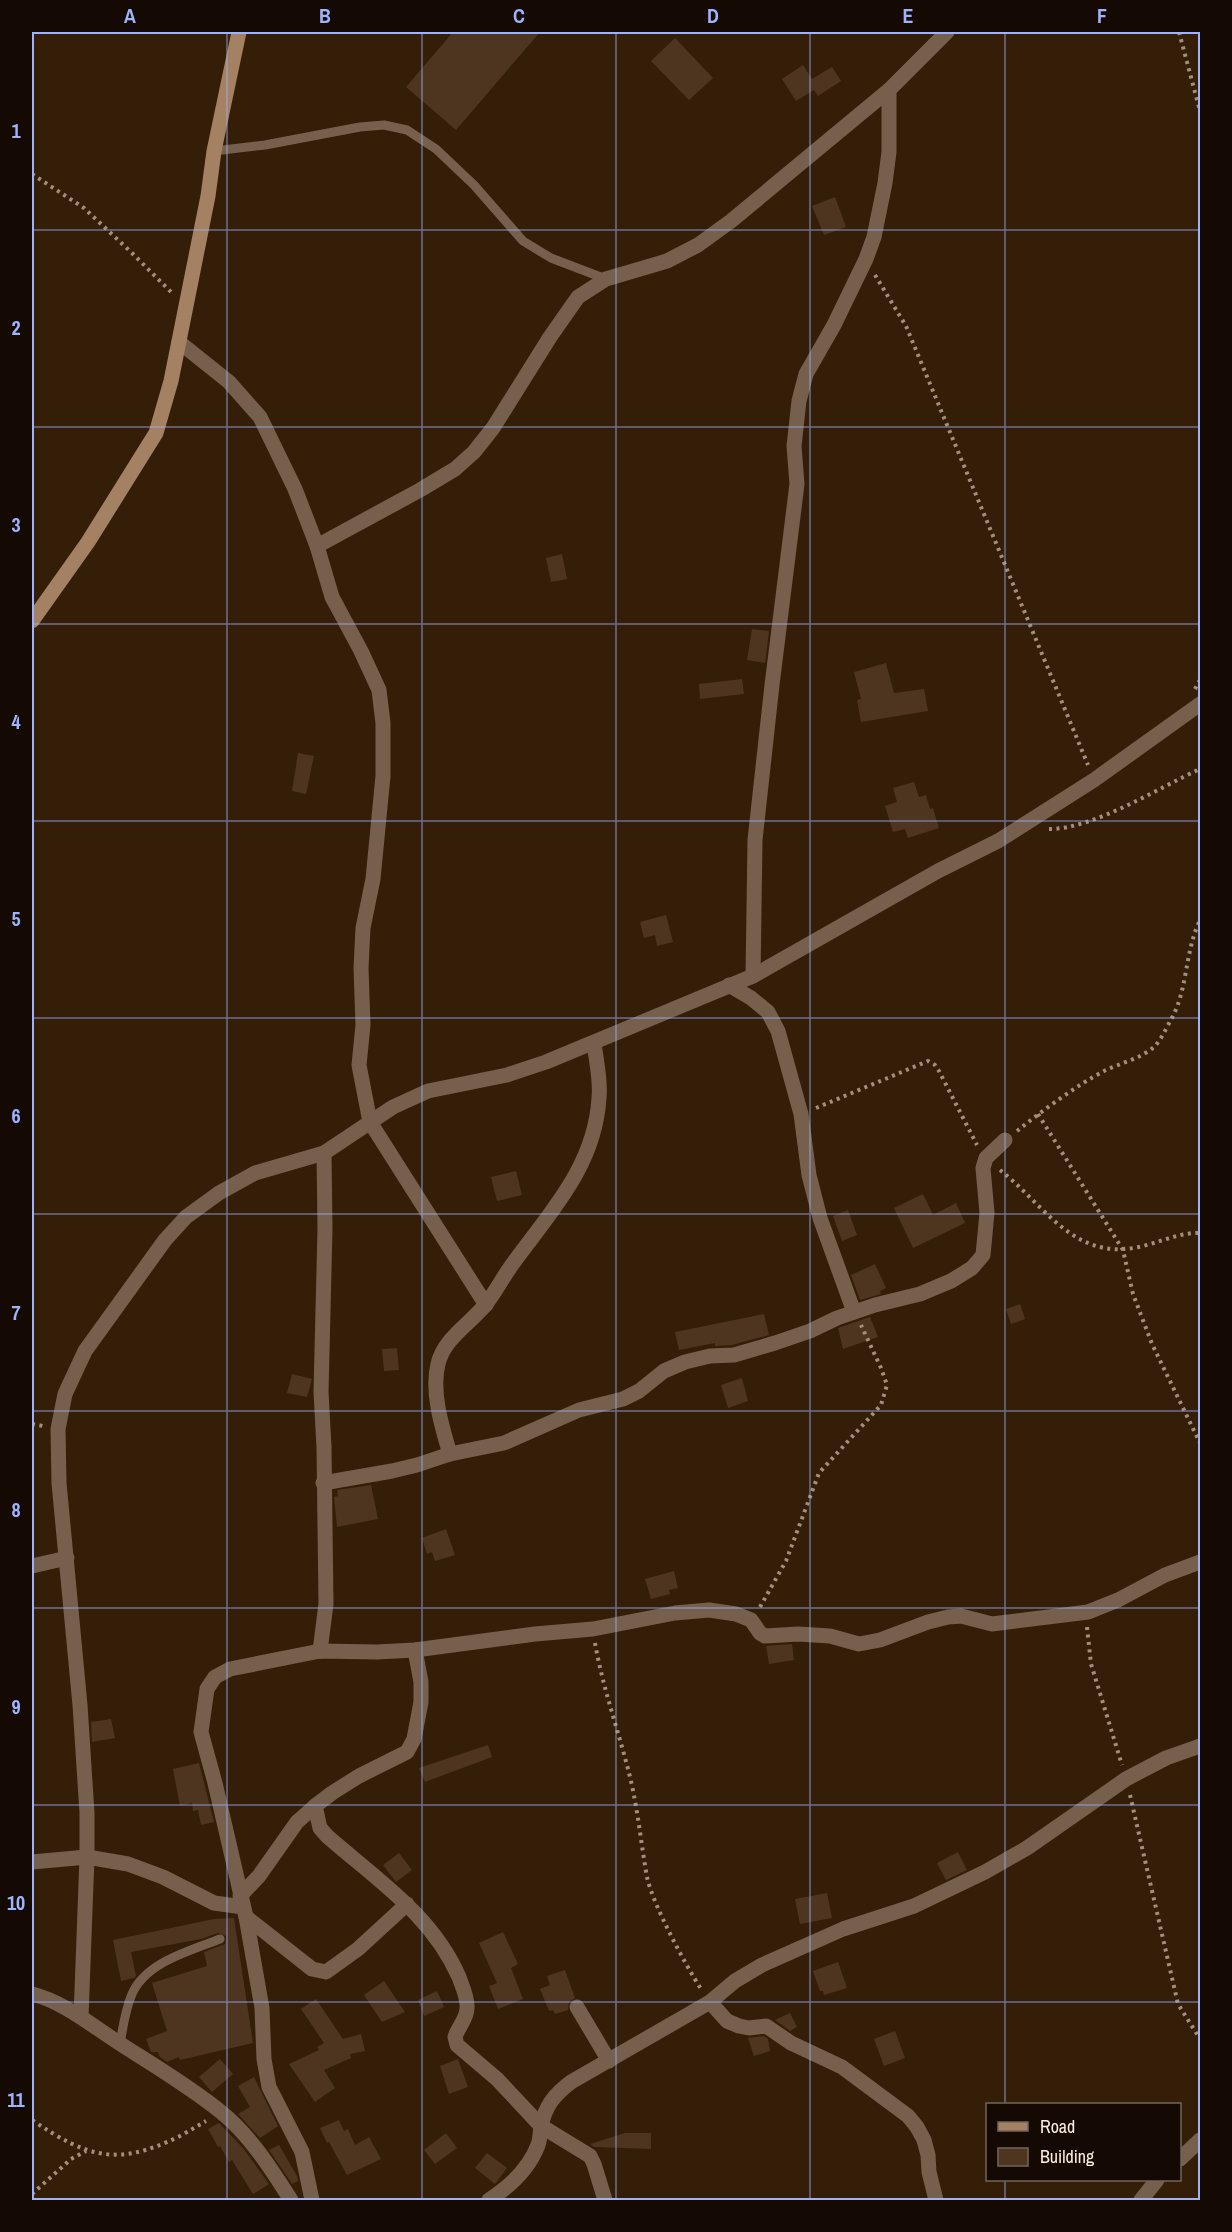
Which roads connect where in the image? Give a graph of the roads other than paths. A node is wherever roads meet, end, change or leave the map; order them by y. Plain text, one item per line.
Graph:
1 (239, 32) edge
2 (947, 32) edge
3 (889, 90) junction
4 (214, 151) junction
5 (606, 279) junction
6 (179, 342) junction
7 (317, 546) junction
8 (32, 621) edge
9 (1200, 704) edge
10 (753, 976) junction
11 (729, 985) junction
12 (594, 1043) junction
13 (370, 1122) junction
14 (1005, 1140) road end
15 (324, 1152) junction
16 (486, 1305) junction
17 (854, 1312) junction
18 (450, 1454) junction
19 (323, 1483) junction
20 (67, 1558) junction
21 (1200, 1562) edge
22 (32, 1566) edge
23 (416, 1650) junction
24 (320, 1651) junction
25 (1200, 1746) edge
26 (315, 1806) junction
27 (87, 1857) junction
28 (32, 1862) edge
29 (407, 1904) junction
30 (243, 1907) junction
31 (220, 1939) dead end
32 (32, 1994) edge
33 (710, 2002) junction
34 (577, 2007) dead end
35 (81, 2017) junction
36 (120, 2044) junction
37 (609, 2061) junction
38 (541, 2126) junction
39 (1200, 2140) edge
40 (1181, 2156) edge
41 (1156, 2181) edge
42 (291, 2200) edge
43 (312, 2200) edge
44 (489, 2200) edge
45 (605, 2200) edge
46 (936, 2200) edge
47 (1140, 2200) edge

1 - 4 street
2 - 3 street
3 - 5 street
3 - 10 street
4 - 5 lane
4 - 6 street
5 - 7 street
6 - 7 street
6 - 8 street
7 - 13 street
9 - 10 street
10 - 11 street
11 - 12 street
11 - 17 street
12 - 13 street
12 - 16 street
13 - 15 street
13 - 16 street
14 - 17 street
15 - 19 street
15 - 20 street
16 - 18 street
17 - 18 street
18 - 19 street
19 - 24 street
20 - 22 street
20 - 27 street
21 - 23 street
23 - 24 street
23 - 26 street
24 - 30 street
25 - 33 street
26 - 29 street
26 - 30 street
27 - 28 street
27 - 30 street
27 - 35 street
29 - 30 street
29 - 38 street
30 - 43 street
31 - 36 lane
32 - 35 street
33 - 37 street
33 - 46 street
34 - 37 street
35 - 36 street
36 - 42 street
37 - 38 street
38 - 44 street
38 - 45 street
39 - 40 street
41 - 47 street

